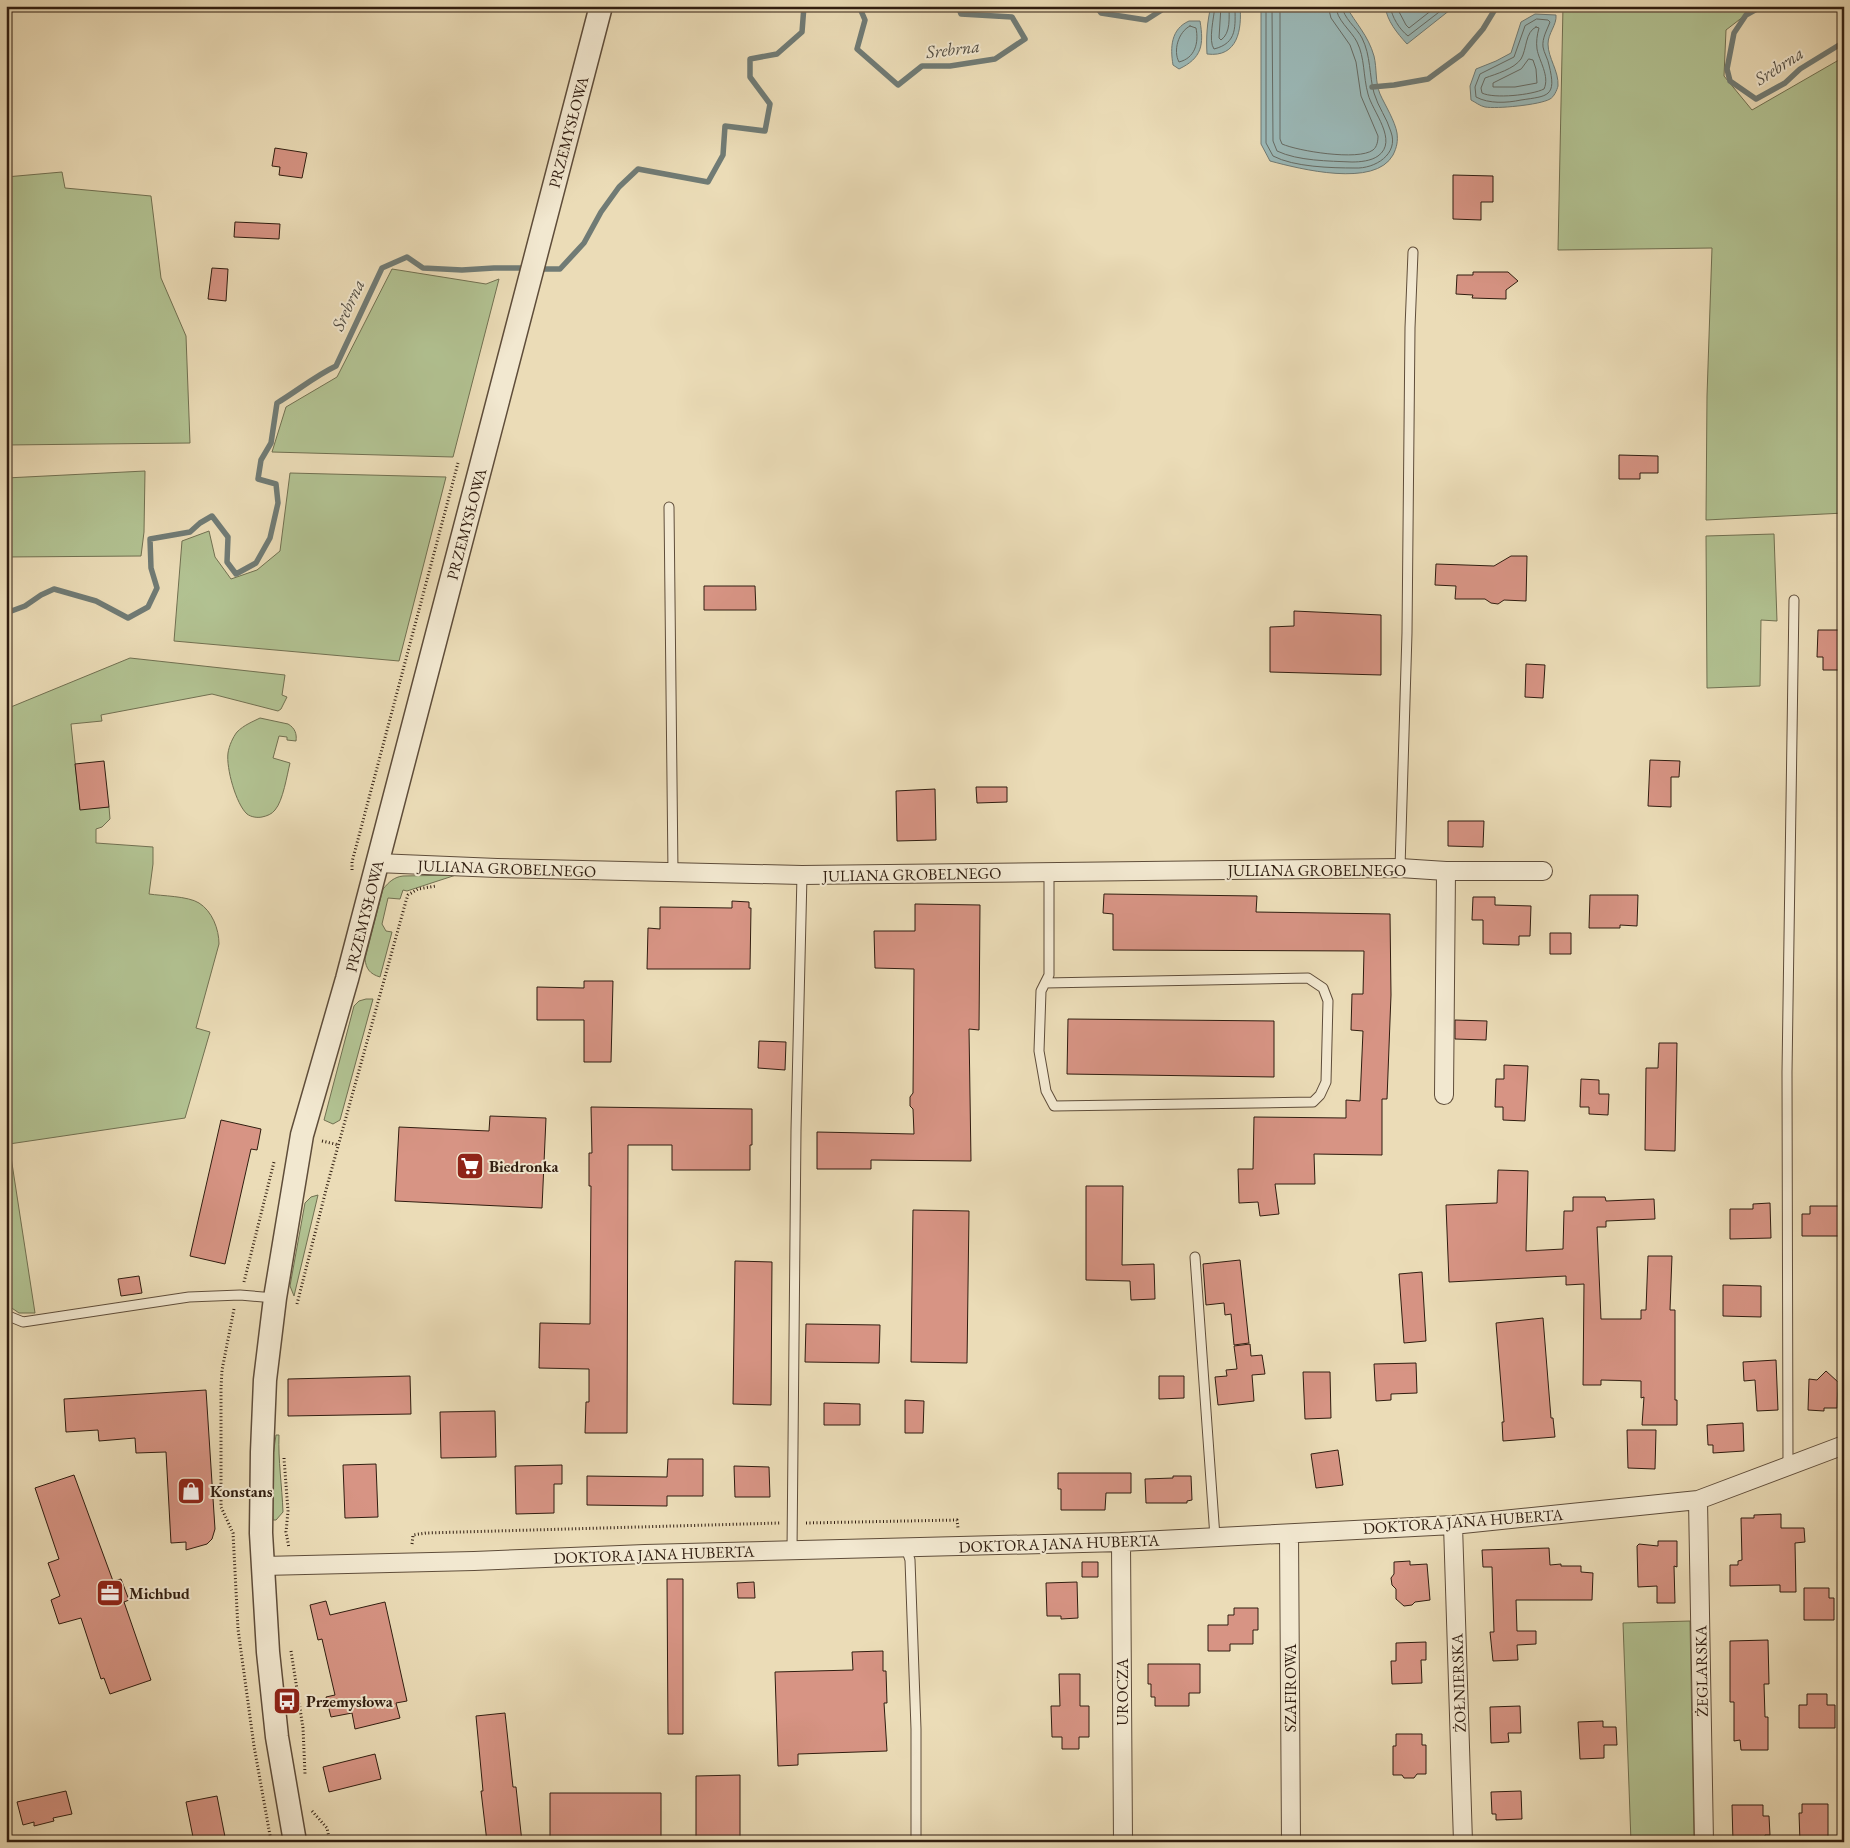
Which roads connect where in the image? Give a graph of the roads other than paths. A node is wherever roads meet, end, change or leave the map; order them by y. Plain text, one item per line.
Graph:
1 (601, 6) edge
2 (1413, 252) dead end
3 (669, 507) dead end
4 (1794, 600) dead end
5 (377, 863) junction
6 (1400, 868) junction
7 (1446, 871) junction
8 (1543, 871) dead end
9 (674, 872) junction
10 (1049, 872) junction
11 (802, 875) junction
12 (1045, 983) junction
13 (1444, 1095) dead end
14 (1195, 1257) dead end
15 (275, 1298) junction
16 (6, 1315) edge
17 (1844, 1445) edge
18 (1788, 1466) junction
19 (1698, 1500) junction
20 (1453, 1525) junction
21 (1289, 1534) junction
22 (1215, 1537) junction
23 (1121, 1542) junction
24 (906, 1548) junction
25 (792, 1550) junction
26 (263, 1566) junction
27 (295, 1842) edge
28 (916, 1842) edge
29 (1123, 1842) edge
30 (1291, 1842) edge
31 (1463, 1842) edge
32 (1704, 1842) edge

1 - 5 street, PRZEMYSŁOWA
2 - 6 lane
3 - 9 lane
4 - 18 lane
5 - 9 street, JULIANA GROBELNEGO
5 - 15 street, PRZEMYSŁOWA
6 - 7 street, JULIANA GROBELNEGO
6 - 10 street, JULIANA GROBELNEGO
7 - 8 street, JULIANA GROBELNEGO
7 - 13 street
9 - 11 street, JULIANA GROBELNEGO
10 - 11 street, JULIANA GROBELNEGO
10 - 12 lane
11 - 25 lane
12 - 12 lane
14 - 22 lane
15 - 16 lane
15 - 26 street, PRZEMYSŁOWA
17 - 18 street, DOKTORA JANA HUBERTA
18 - 19 street, DOKTORA JANA HUBERTA
19 - 20 street, DOKTORA JANA HUBERTA
19 - 32 street, ŻEGLARSKA
20 - 21 street, DOKTORA JANA HUBERTA
20 - 31 street, ŻOŁNIERSKA
21 - 22 street, DOKTORA JANA HUBERTA
21 - 30 street, SZAFIROWA
22 - 23 street, DOKTORA JANA HUBERTA
23 - 24 street, DOKTORA JANA HUBERTA
23 - 29 street, UROCZA
24 - 25 street, DOKTORA JANA HUBERTA
24 - 28 lane
25 - 26 street, DOKTORA JANA HUBERTA
26 - 27 street, PRZEMYSŁOWA

